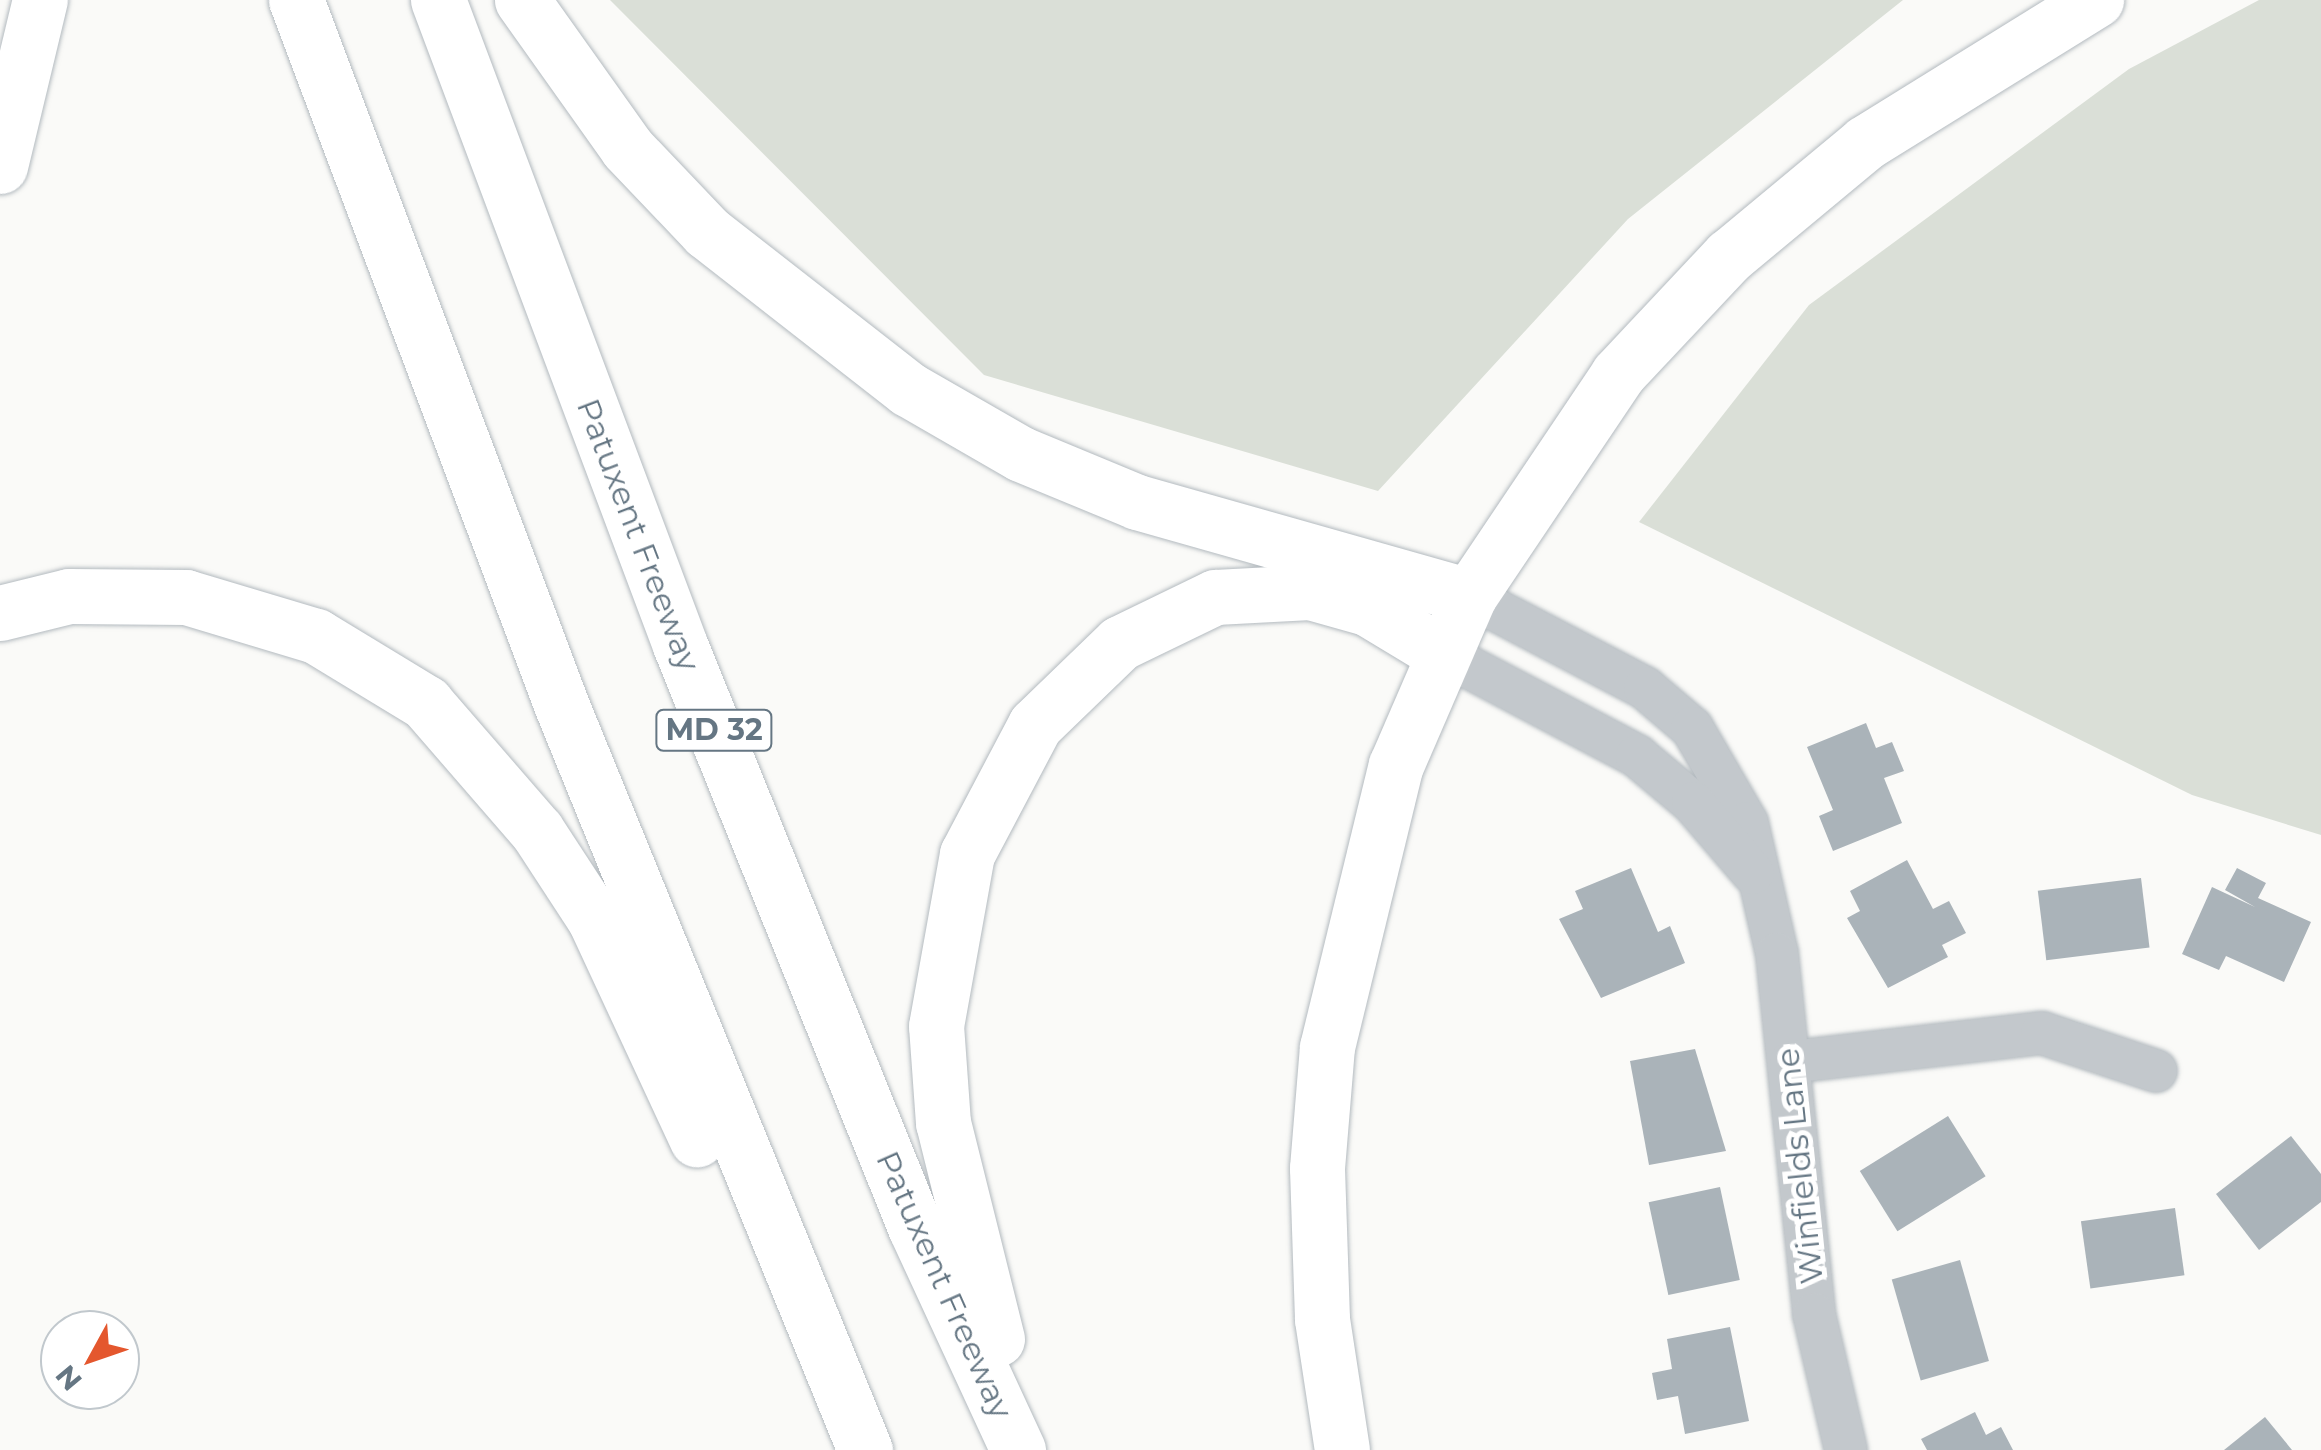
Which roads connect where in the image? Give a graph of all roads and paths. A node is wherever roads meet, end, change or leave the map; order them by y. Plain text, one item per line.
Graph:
1 (40, 0) edge
2 (296, 0) edge
3 (438, 0) edge
4 (522, 0) edge
5 (2096, 0) edge
6 (0, 166) edge
7 (1468, 596) junction
8 (0, 612) edge
9 (1442, 653) junction
10 (1760, 880) junction
11 (1790, 1062) junction
12 (2156, 1071) dead end
13 (840, 1450) edge
14 (864, 1450) edge
15 (1018, 1450) edge
16 (1037, 1450) edge
17 (1342, 1450) edge
18 (1846, 1450) edge

1 - 6 main road
2 - 14 main road
3 - 15 main road, Patuxent Freeway / MD 32
4 - 7 main road
5 - 7 main road
7 - 9 main road
7 - 10 street, Winfields Lane
8 - 13 main road
9 - 10 street
9 - 16 main road
9 - 17 main road
10 - 11 street, Winfields Lane
11 - 12 street
11 - 18 street, Winfields Lane

